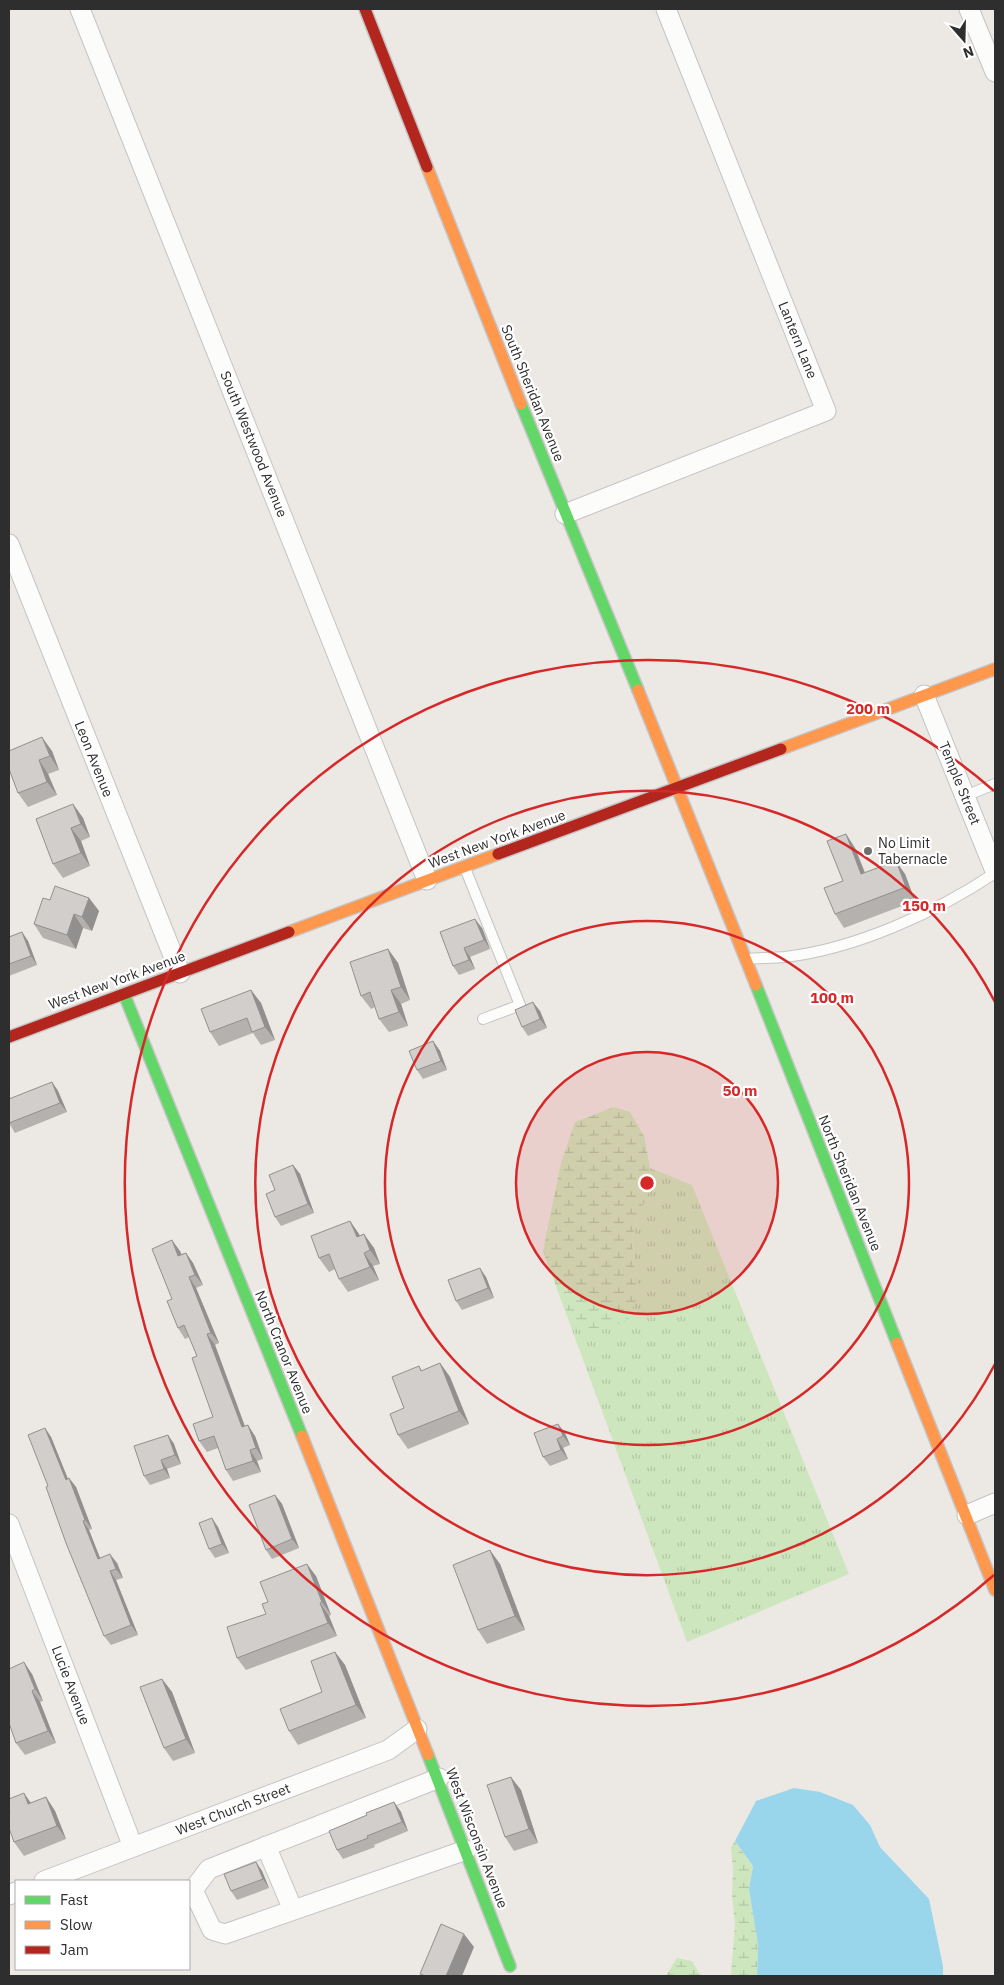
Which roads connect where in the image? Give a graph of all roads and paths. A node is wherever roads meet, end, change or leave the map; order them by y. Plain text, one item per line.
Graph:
1 (80, 9) edge
2 (365, 9) edge
3 (666, 9) edge
4 (969, 9) edge
5 (995, 72) edge
6 (565, 514) junction
7 (9, 544) edge
8 (995, 669) edge
9 (924, 695) junction
10 (995, 784) edge
11 (678, 788) junction
12 (965, 796) junction
13 (464, 867) junction
14 (995, 872) edge
15 (427, 880) junction
16 (745, 959) junction
17 (180, 973) junction
18 (124, 994) junction
19 (483, 1019) dead end
20 (9, 1037) edge
21 (995, 1503) edge
22 (966, 1515) junction
23 (9, 1524) edge
24 (995, 1590) edge
25 (416, 1725) junction
26 (438, 1778) junction
27 (266, 1846) junction
28 (133, 1847) junction
29 (466, 1850) junction
30 (47, 1880) edge
31 (293, 1910) junction
32 (511, 1971) edge

1 - 15 street, South Westwood Avenue
2 - 6 street, South Sheridan Avenue
3 - 6 street, Lantern Lane
4 - 5 street
6 - 11 street, South Sheridan Avenue
7 - 17 street, Leon Avenue
8 - 9 street, West New York Avenue
9 - 11 street, West New York Avenue
9 - 12 street, Temple Street
10 - 12 lane
11 - 13 street, West New York Avenue
11 - 16 street, North Sheridan Avenue
12 - 14 street, Temple Street
13 - 15 street, West New York Avenue
13 - 19 lane
14 - 16 lane
15 - 17 street, West New York Avenue
16 - 22 street, North Sheridan Avenue
17 - 18 street, West New York Avenue
18 - 20 street, West New York Avenue
18 - 25 street, North Cranor Avenue
21 - 22 street
22 - 24 street, North Sheridan Avenue
23 - 28 street, Lucie Avenue
25 - 26 street, West Wisconsin Avenue
25 - 28 street, West Church Street
26 - 27 street
26 - 29 street, West Wisconsin Avenue
27 - 31 street
27 - 31 street
28 - 30 street, West Church Street
29 - 31 street
29 - 32 street, West Wisconsin Avenue

